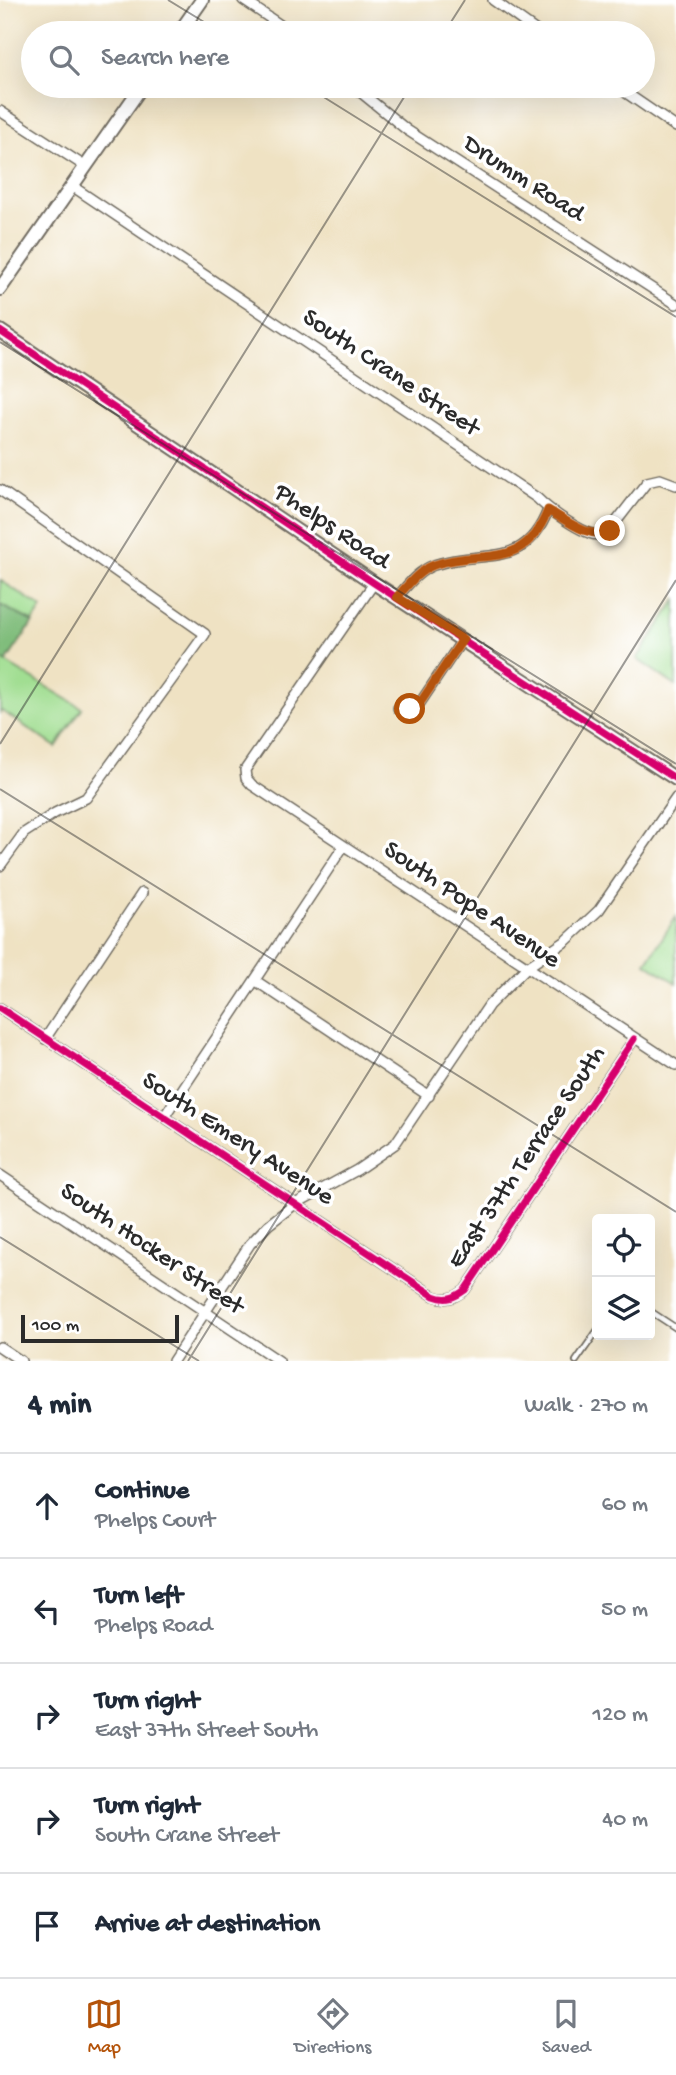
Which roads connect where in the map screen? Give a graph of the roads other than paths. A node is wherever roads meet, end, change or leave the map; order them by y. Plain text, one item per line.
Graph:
1 (202, 0) edge
2 (243, 0) edge
3 (493, 0) edge
4 (187, 21) edge
5 (274, 21) edge
6 (522, 21) edge
7 (134, 98) edge
8 (368, 98) edge
9 (634, 98) edge
10 (0, 111) edge
11 (676, 127) edge
12 (86, 167) junction
13 (72, 186) junction
14 (0, 289) edge
15 (676, 304) edge
16 (0, 331) edge
17 (676, 485) edge
18 (0, 490) edge
19 (548, 510) junction
20 (374, 583) junction
21 (397, 597) junction
22 (463, 639) junction
23 (398, 708) dead end
24 (676, 779) edge
25 (676, 798) edge
26 (343, 847) junction
27 (0, 866) edge
28 (142, 893) dead end
29 (526, 968) junction
30 (256, 981) junction
31 (0, 1008) edge
32 (45, 1039) junction
33 (634, 1039) junction
34 (676, 1065) edge
35 (429, 1096) junction
36 (164, 1117) junction
37 (0, 1175) edge
38 (295, 1204) junction
39 (454, 1298) joint
40 (205, 1312) junction
41 (655, 1314) edge
42 (676, 1328) edge
43 (592, 1338) edge
44 (0, 1347) edge
45 (21, 1361) edge
46 (173, 1361) edge
47 (279, 1361) edge
48 (576, 1361) edge

1 - 4 street
2 - 5 street
3 - 6 street
7 - 12 street
8 - 15 street, Drumm Road
9 - 11 street
10 - 12 street
12 - 13 street
13 - 14 street
13 - 19 street, South Crane Street
16 - 20 street, Phelps Road
17 - 19 street, South Crane Street
18 - 27 street
19 - 21 street
20 - 21 street, Phelps Road
20 - 26 street, South Pope Avenue
21 - 22 street, Phelps Road
22 - 23 street
22 - 24 street, Phelps Road
25 - 29 street
26 - 29 street, South Pope Avenue
26 - 30 street
28 - 32 street
29 - 33 street, South Pope Avenue
29 - 35 street
30 - 35 street
30 - 36 street
31 - 32 street, South Emery Avenue
32 - 36 street, South Emery Avenue
33 - 34 street, South Pope Avenue
33 - 39 street, East 37th Terrace South
35 - 38 street
36 - 38 street, South Emery Avenue
37 - 40 street, South Hocker Street
38 - 39 street, South Emery Avenue
38 - 40 street
40 - 46 street
40 - 47 street, South Hocker Street
41 - 42 lane
43 - 48 lane
44 - 45 street

